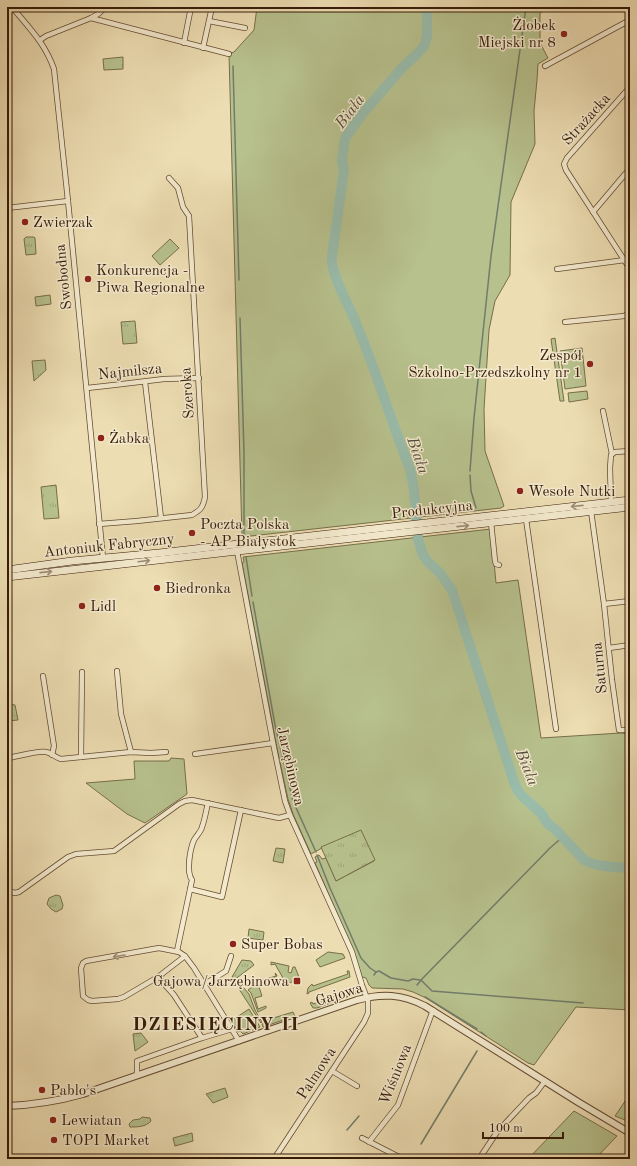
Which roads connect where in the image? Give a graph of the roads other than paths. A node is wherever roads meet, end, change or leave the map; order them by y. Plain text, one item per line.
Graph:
1 (12, 7) edge
2 (106, 7) edge
3 (191, 7) edge
4 (212, 7) edge
5 (92, 18) junction
6 (630, 20) edge
7 (208, 21) junction
8 (245, 28) dead end
9 (40, 40) junction
10 (184, 43) junction
11 (203, 48) junction
12 (229, 54) dead end
13 (545, 66) dead end
14 (630, 87) edge
15 (626, 173) dead end
16 (169, 178) dead end
17 (68, 201) junction
18 (7, 208) edge
19 (593, 212) junction
20 (630, 254) edge
21 (625, 260) junction
22 (557, 269) dead end
23 (630, 269) edge
24 (630, 313) edge
25 (565, 322) dead end
26 (199, 378) junction
27 (145, 382) junction
28 (87, 388) junction
29 (603, 411) dead end
30 (630, 451) edge
31 (612, 454) junction
32 (630, 500) edge
33 (611, 502) junction
34 (630, 507) edge
35 (591, 511) junction
36 (161, 518) junction
37 (526, 519) junction
38 (491, 522) junction
39 (99, 524) junction
40 (424, 527) junction
41 (237, 548) junction
42 (103, 558) junction
43 (105, 566) junction
44 (499, 566) dead end
45 (7, 570) edge
46 (7, 576) edge
47 (630, 601) edge
48 (604, 604) junction
49 (630, 645) edge
50 (608, 648) junction
51 (117, 671) dead end
52 (82, 672) dead end
53 (43, 676) dead end
54 (556, 729) dead end
55 (630, 730) edge
56 (273, 743) junction
57 (131, 752) junction
58 (166, 752) dead end
59 (195, 754) dead end
60 (52, 755) junction
61 (81, 757) junction
62 (7, 758) edge
63 (208, 803) junction
64 (241, 810) junction
65 (290, 815) junction
66 (190, 890) junction
67 (7, 891) edge
68 (177, 951) junction
69 (185, 956) junction
70 (231, 956) dead end
71 (158, 977) junction
72 (205, 984) junction
73 (366, 998) junction
74 (433, 1010) junction
75 (232, 1029) junction
76 (202, 1038) junction
77 (239, 1041) junction
78 (332, 1071) junction
79 (137, 1076) junction
80 (545, 1081) junction
81 (357, 1086) dead end
82 (7, 1106) edge
83 (630, 1133) edge
84 (362, 1138) dead end
85 (369, 1142) junction
86 (399, 1157) dead end
87 (274, 1159) edge
88 (480, 1159) edge

1 - 9 street, Swobodna
2 - 5 street
3 - 10 street
4 - 7 street
5 - 9 street
5 - 10 street
6 - 13 street
7 - 8 street
7 - 11 street
9 - 17 street, Swobodna
10 - 11 street
11 - 12 street
14 - 19 street, Strażacka
15 - 19 street
16 - 26 street, Szeroka
17 - 18 street
17 - 28 street, Swobodna
19 - 21 street, Strażacka
20 - 21 street
21 - 22 street
21 - 23 street, Strażacka
24 - 25 street
26 - 27 street, Najmilsza
26 - 36 street, Szeroka
27 - 28 street, Najmilsza
27 - 36 street
28 - 39 street, Swobodna
29 - 31 street
30 - 31 street
31 - 33 street
32 - 33 main road, Produkcyjna
33 -> 40 main road, Produkcyjna
34 - 35 main road, Produkcyjna
35 - 37 main road, Produkcyjna
35 - 48 street, Saturna
36 - 39 street, Szeroka
37 - 38 main road, Produkcyjna
37 - 54 street
40 -> 38 main road, Produkcyjna
38 - 44 street
39 - 42 street, Swobodna
40 - 41 main road, Produkcyjna
41 - 42 main road, Antoniuk Fabryczny
43 -> 41 main road, Antoniuk Fabryczny
41 - 56 street, Jarzębinowa
42 - 43 main road
42 - 45 main road, Antoniuk Fabryczny
46 -> 43 main road, Antoniuk Fabryczny
47 - 48 street
48 - 50 street, Saturna
49 - 50 street
50 - 55 street, Saturna
51 - 57 street
52 - 61 street
53 - 60 street
56 - 59 street
56 - 65 street, Jarzębinowa
57 - 58 street
57 - 61 street
60 - 61 street
60 - 62 street
63 - 64 street
63 - 66 street
63 - 67 street
64 - 65 street
64 - 66 street
65 - 73 street, Jarzębinowa
66 - 68 street
68 - 69 street
68 -> 71 street
69 - 71 street
69 - 72 street
70 - 72 street
71 - 76 street
72 - 75 street
73 - 74 street, Gajowa
73 - 77 street, Gajowa
73 - 78 street, Palmowa
74 - 80 street, Gajowa
74 - 85 street, Wiśniowa
75 - 76 street
75 - 77 street
76 - 79 street
77 - 79 street, Gajowa
78 - 81 street
78 - 87 street, Palmowa
79 - 82 street, Gajowa
80 - 83 street, Gajowa
80 - 88 street
84 - 85 street
85 - 86 street

